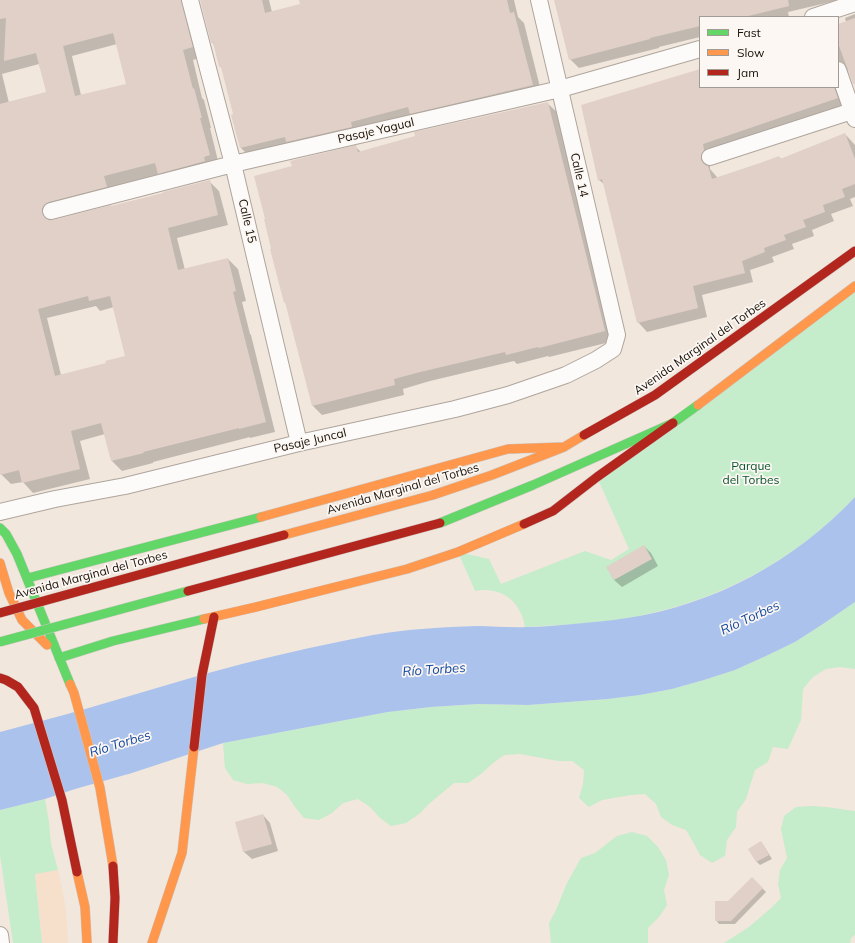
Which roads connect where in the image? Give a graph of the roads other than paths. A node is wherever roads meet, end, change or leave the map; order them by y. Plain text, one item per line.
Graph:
1 (190, 0) edge
2 (538, 0) edge
3 (855, 3) edge
4 (819, 12) edge
5 (699, 49) edge
6 (839, 73) edge
7 (560, 89) junction
8 (854, 115) edge
9 (710, 157) dead end
10 (233, 164) junction
11 (51, 211) dead end
12 (855, 251) edge
13 (855, 286) edge
14 (613, 349) joint
15 (673, 423) junction
16 (299, 443) junction
17 (564, 447) junction
18 (0, 512) edge
19 (0, 528) edge
20 (0, 563) edge
21 (28, 578) junction
22 (0, 613) edge
23 (214, 617) junction
24 (0, 642) edge
25 (59, 658) junction
26 (0, 678) edge
27 (0, 935) edge
28 (1, 943) edge
29 (87, 943) edge
30 (113, 943) edge
31 (152, 943) edge

1 - 10 street, Calle 15
2 - 7 street, Calle 14
3 - 4 street
5 - 7 street, Pasaje Yagual
6 - 8 street
7 - 10 street, Pasaje Yagual
7 - 14 street, Calle 14
8 - 9 street
10 - 11 street, Pasaje Yagual
10 - 16 street, Calle 15
12 - 17 highway, Avenida Marginal del Torbes
13 - 15 highway
14 - 16 street, Pasaje Juncal
15 - 23 highway
15 - 24 highway, bridge
16 - 18 street, Pasaje Juncal
17 - 21 highway
17 - 22 highway, Avenida Marginal del Torbes, bridge
19 - 21 highway
20 - 25 highway
21 - 25 highway
23 - 25 highway
23 - 31 highway
25 - 30 highway
26 - 29 highway
27 - 28 street

